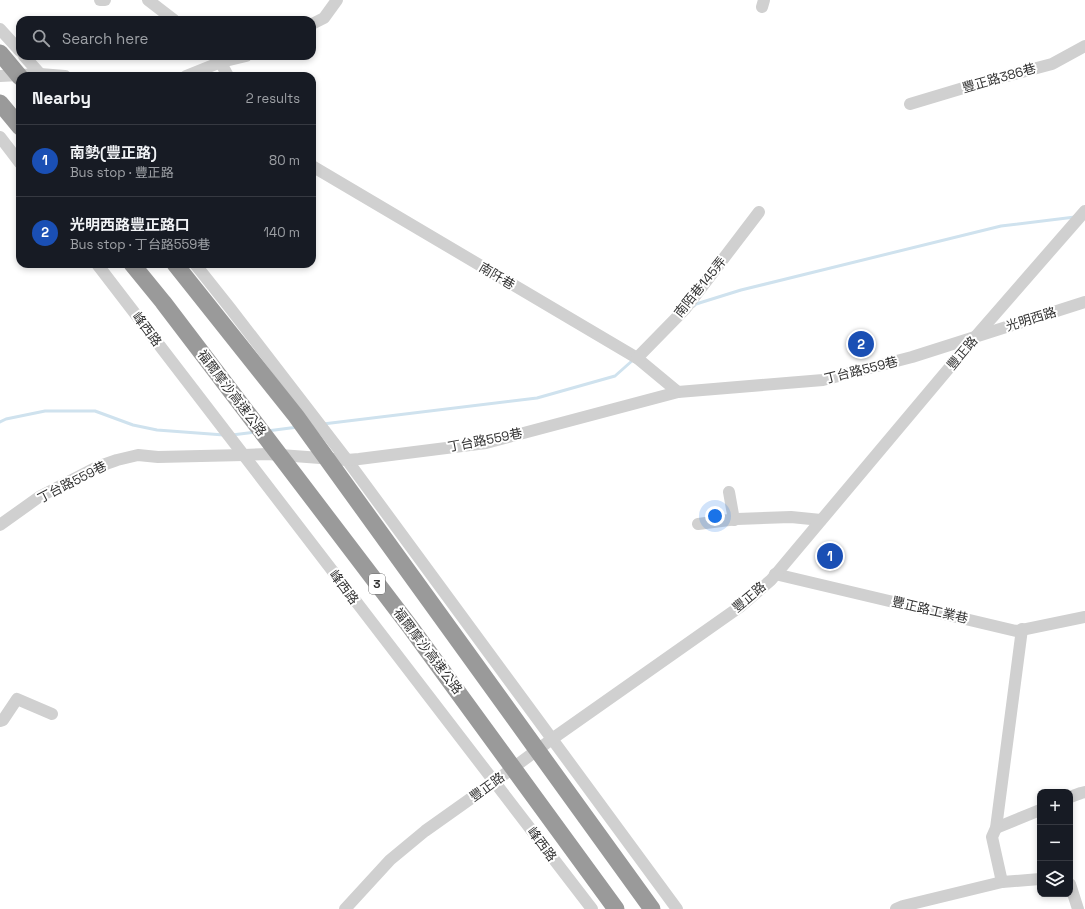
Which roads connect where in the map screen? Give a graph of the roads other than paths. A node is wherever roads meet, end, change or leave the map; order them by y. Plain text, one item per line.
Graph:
1 (100, 0) edge
2 (105, 0) edge
3 (148, 0) edge
4 (337, 0) edge
5 (169, 16) edge
6 (316, 22) edge
7 (0, 29) edge
8 (1085, 46) edge
9 (16, 47) edge
10 (0, 53) edge
11 (28, 60) edge
12 (217, 60) edge
13 (220, 60) edge
14 (16, 72) edge
15 (38, 72) edge
16 (194, 72) edge
17 (226, 72) edge
18 (0, 76) edge
19 (16, 76) edge
20 (0, 102) edge
21 (910, 104) dead end
22 (16, 122) edge
23 (0, 137) edge
24 (16, 158) edge
25 (316, 168) edge
26 (1085, 211) edge
27 (759, 212) dead end
28 (100, 268) edge
29 (135, 268) edge
30 (179, 268) edge
31 (198, 268) edge
32 (1085, 302) edge
33 (976, 336) junction
34 (637, 358) junction
35 (678, 392) junction
36 (244, 455) junction
37 (347, 460) junction
38 (729, 492) dead end
39 (734, 520) junction
40 (820, 520) junction
41 (698, 524) dead end
42 (0, 525) edge
43 (775, 574) junction
44 (1085, 617) edge
45 (1022, 629) junction
46 (52, 714) dead end
47 (0, 722) edge
48 (552, 739) junction
49 (494, 782) junction
50 (1085, 792) edge
51 (1073, 796) edge
52 (1037, 811) edge
53 (996, 828) junction
54 (1037, 879) edge
55 (1002, 882) junction
56 (1073, 893) edge
57 (345, 909) edge
58 (592, 909) edge
59 (616, 909) edge
60 (652, 909) edge
61 (677, 909) edge
62 (896, 909) edge
63 (1078, 909) edge

1 - 2 street
3 - 5 street
4 - 6 street
7 - 9 street
8 - 21 street, 豐正路386巷
10 - 14 highway, bridge
11 - 15 street
12 - 16 street
13 - 17 street
18 - 19 street
20 - 22 highway
23 - 24 street
25 - 34 street, 南阡巷
26 - 33 street, 豐正路
27 - 34 street, 南陌巷145弄
28 - 36 street, 峰西路
29 - 59 highway, 福爾摩沙高速公路 / 3, bridge
30 - 60 highway, bridge
31 - 37 street
32 - 33 street, 光明西路
33 - 35 street, 丁台路559巷
33 - 40 street, 豐正路
34 - 35 street, 南阡巷
35 - 37 street, 丁台路559巷
36 - 37 street, 丁台路559巷
36 - 42 street, 丁台路559巷
36 - 49 street, 峰西路
37 - 48 street
38 - 39 street
39 - 40 street
39 - 41 street
40 - 43 street, 豐正路
43 - 45 street, 豐正路工業巷
43 - 48 street, 豐正路
44 - 45 street, 豐正路工業巷
45 - 53 street
46 - 47 street
48 - 49 street, 豐正路
48 - 61 street
49 - 57 street, 豐正路
49 - 58 street, 峰西路
50 - 51 street
52 - 53 street
53 - 55 street
54 - 55 street
55 - 62 street
56 - 63 street

